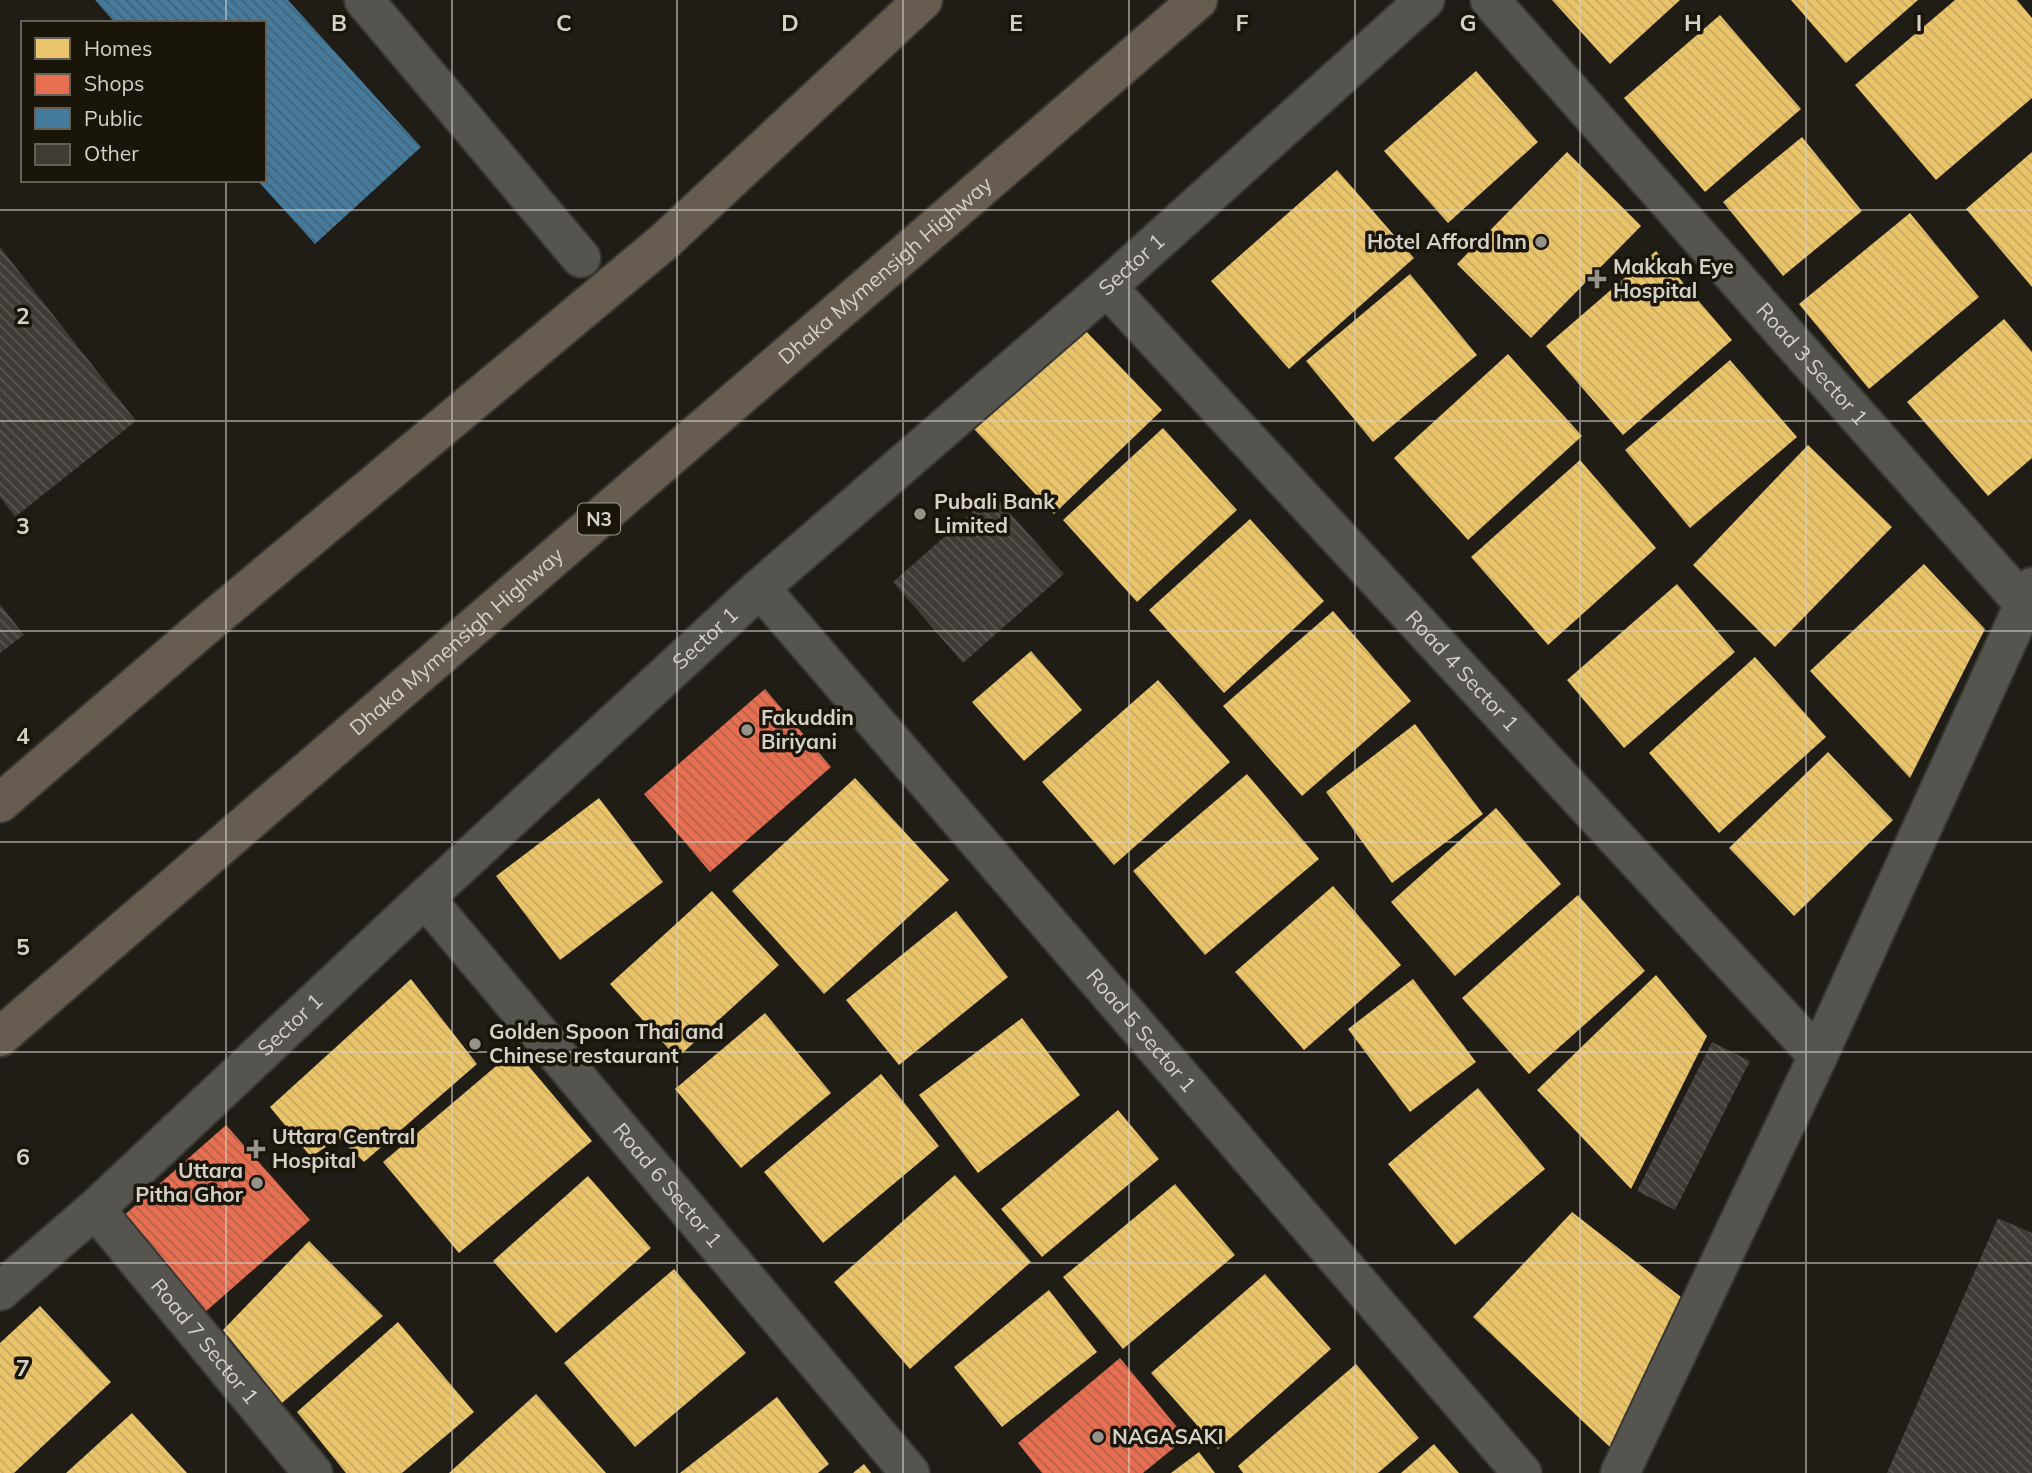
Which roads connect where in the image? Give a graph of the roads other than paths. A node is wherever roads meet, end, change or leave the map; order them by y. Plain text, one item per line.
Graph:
1 (364, 0) edge
2 (923, 0) edge
3 (1198, 0) edge
4 (1425, 0) edge
5 (1490, 0) edge
6 (552, 223) dead end
7 (1107, 286) junction
8 (760, 588) junction
9 (2028, 596) edge
10 (0, 803) edge
11 (425, 898) junction
12 (0, 1037) edge
13 (1818, 1056) junction
14 (95, 1209) junction
15 (0, 1291) edge
16 (313, 1473) edge
17 (910, 1473) edge
18 (1522, 1473) edge
19 (1620, 1473) edge

1 - 6 street
2 - 10 highway
3 - 12 highway, Dhaka Mymensigh Highway / N3
4 - 7 street, Sector 1
5 - 9 street, Road 3 Sector 1
7 - 8 street, Sector 1
7 - 13 street, Road 4 Sector 1
8 - 11 street, Sector 1
8 - 18 street, Road 5 Sector 1
9 - 13 street
11 - 14 street, Sector 1
11 - 17 street, Road 6 Sector 1
13 - 19 street
14 - 15 street, Sector 1
14 - 16 street, Road 7 Sector 1

